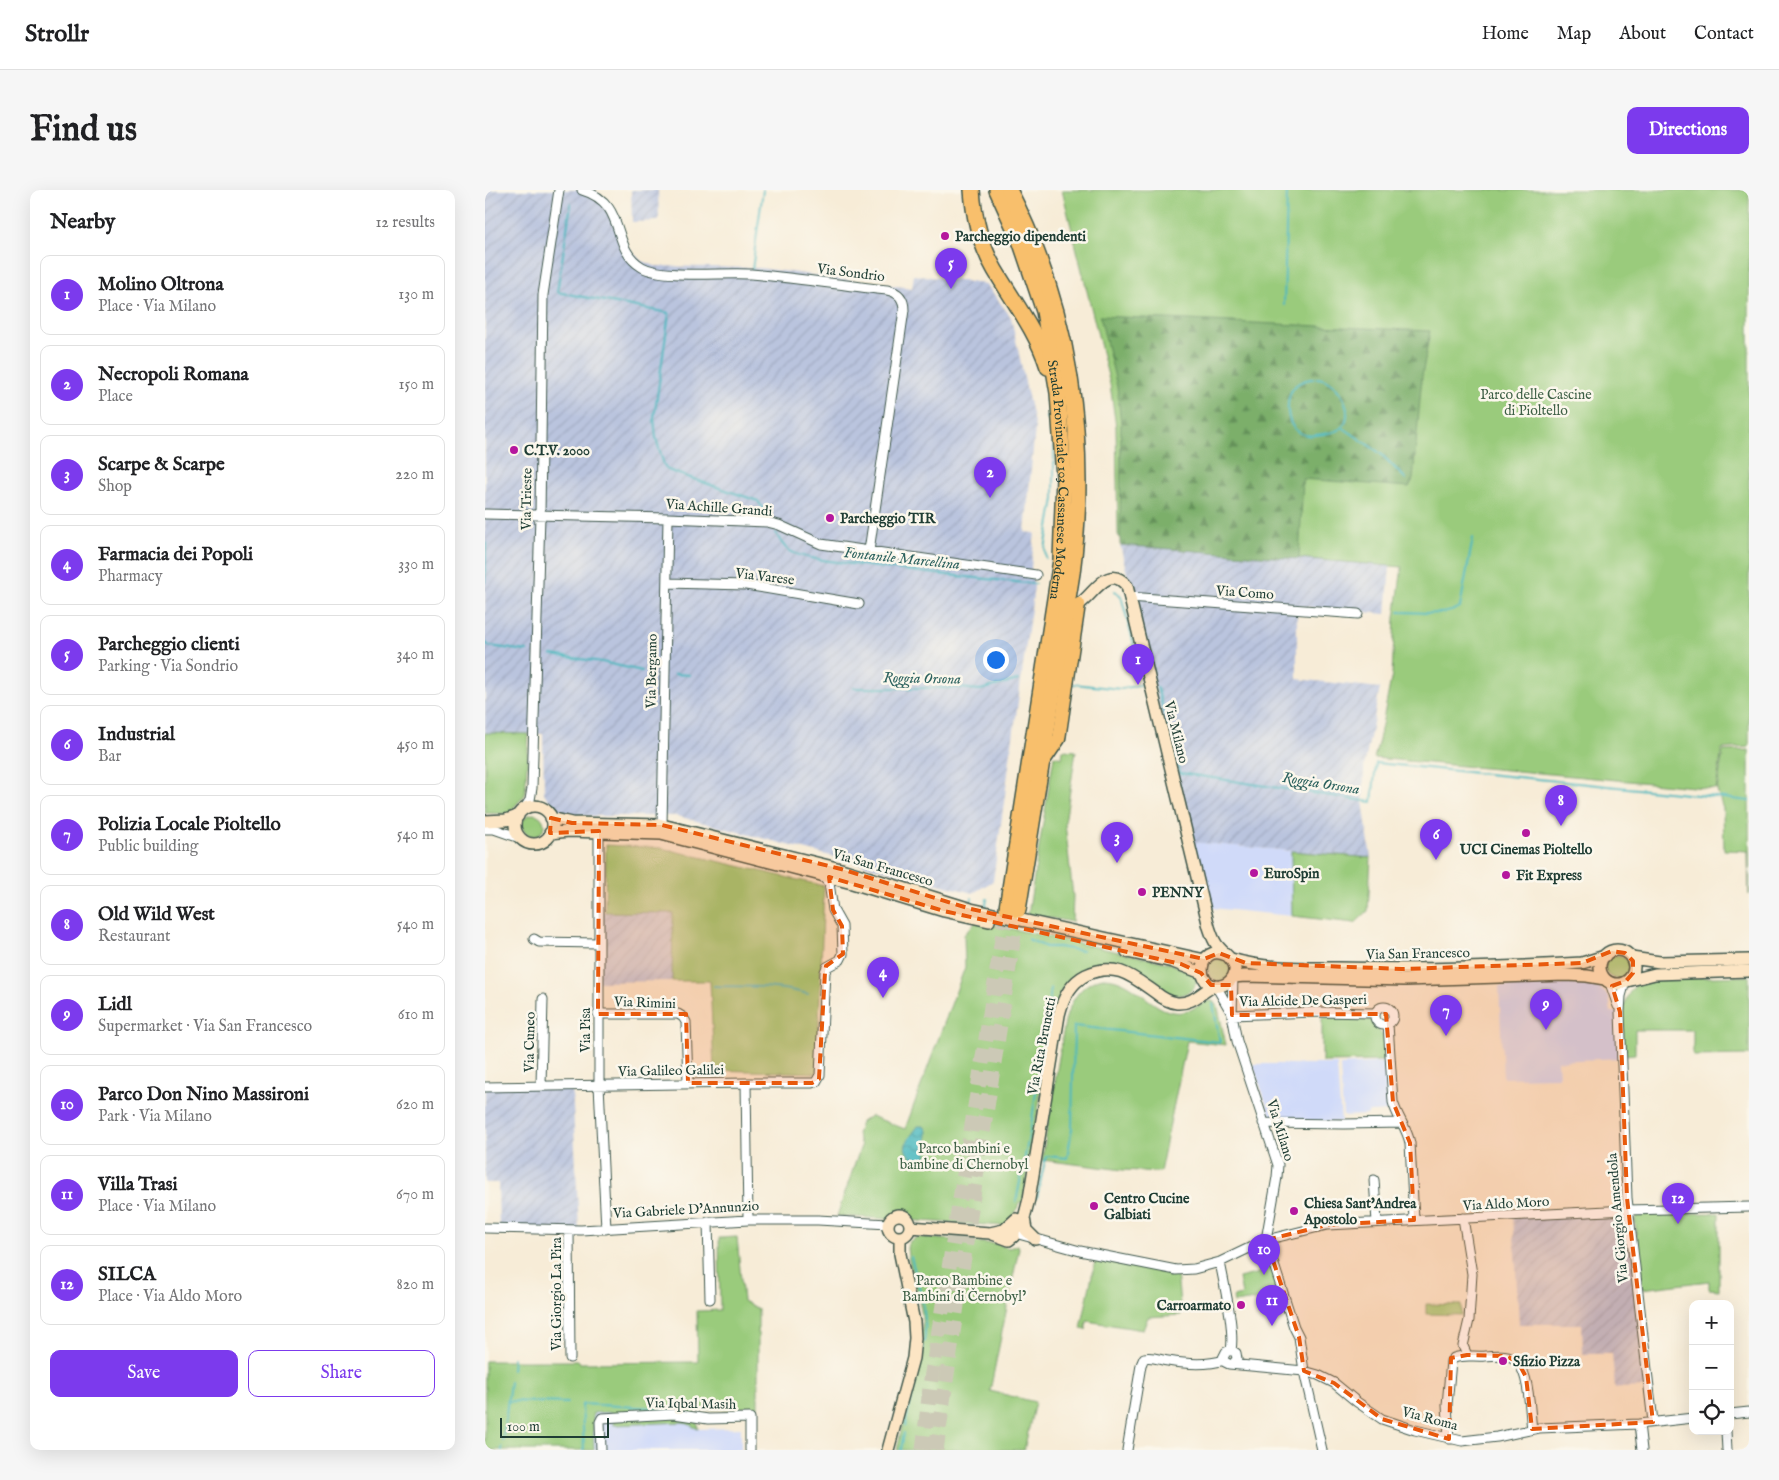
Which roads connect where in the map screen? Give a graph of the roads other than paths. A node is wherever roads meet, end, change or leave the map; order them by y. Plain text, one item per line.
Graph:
1 (559, 190) edge
2 (582, 190) edge
3 (972, 190) edge
4 (997, 190) edge
5 (1009, 190) edge
6 (485, 514) edge
7 (540, 515) junction
8 (668, 518) junction
9 (869, 552) junction
10 (1036, 575) dead end
11 (667, 583) junction
12 (1128, 592) junction
13 (859, 604) dead end
14 (1079, 604) joint
15 (1358, 614) dead end
16 (1035, 727) junction
17 (1041, 765) junction
18 (521, 812) junction
19 (551, 818) junction
20 (488, 824) edge
21 (662, 825) junction
22 (599, 831) junction
23 (550, 833) junction
24 (518, 835) junction
25 (821, 875) junction
26 (852, 883) junction
27 (832, 900) junction
28 (1209, 927) junction
29 (534, 939) dead end
30 (599, 943) junction
31 (1605, 956) junction
32 (1229, 957) junction
33 (1207, 958) junction
34 (1631, 958) junction
35 (1749, 960) edge
36 (1749, 971) edge
37 (1203, 975) junction
38 (1233, 977) junction
39 (1608, 981) junction
40 (1626, 982) junction
41 (1215, 986) junction
42 (543, 999) dead end
43 (1184, 1003) junction
44 (1620, 1012) junction
45 (1375, 1013) junction
46 (599, 1014) junction
47 (1232, 1015) junction
48 (1388, 1024) junction
49 (746, 1083) junction
50 (688, 1084) junction
51 (599, 1085) junction
52 (485, 1086) edge
53 (541, 1086) junction
54 (1263, 1122) junction
55 (1402, 1123) junction
56 (1373, 1180) dead end
57 (1749, 1207) edge
58 (1629, 1210) junction
59 (1025, 1213) junction
60 (1463, 1218) junction
61 (748, 1220) junction
62 (1415, 1220) junction
63 (708, 1222) junction
64 (1377, 1222) junction
65 (888, 1224) junction
66 (910, 1227) junction
67 (485, 1228) edge
68 (606, 1228) junction
69 (569, 1230) junction
70 (1010, 1233) junction
71 (899, 1237) junction
72 (1036, 1239) junction
73 (1266, 1240) junction
74 (1220, 1262) junction
75 (710, 1299) dead end
76 (1231, 1350) junction
77 (1467, 1355) junction
78 (570, 1358) dead end
79 (1224, 1360) junction
80 (1233, 1364) junction
81 (1304, 1371) junction
82 (1749, 1412) edge
83 (1734, 1414) edge
84 (1689, 1418) edge
85 (1653, 1422) junction
86 (1639, 1424) junction
87 (1531, 1429) junction
88 (1726, 1435) edge
89 (1449, 1439) junction
90 (1462, 1441) junction
91 (601, 1450) edge
92 (750, 1450) edge
93 (888, 1450) edge
94 (1127, 1450) edge
95 (1322, 1450) edge
96 (1469, 1450) edge
97 (1642, 1450) edge
98 (1727, 1450) edge

1 - 7 street, Via Trieste
2 - 9 street, Via Sondrio
3 - 16 highway
4 - 16 highway, Strada Provinciale 103 Cassanese Moderna
5 - 17 highway, Strada Provinciale 103 Cassanese Moderna
6 - 7 street, Via Achille Grandi
7 - 8 street, Via Achille Grandi
7 - 18 street, Via Trieste
8 - 9 street, Via Achille Grandi
8 - 11 street, Via Bergamo
9 - 10 street, Via Achille Grandi
11 - 13 street, Via Varese
11 - 21 street, Via Bergamo
12 - 14 street
12 - 15 street, Via Como
12 - 28 street, Via Milano
14 - 17 main road
16 - 17 highway, Strada Provinciale 103 Cassanese Moderna
18 - 19 street
18 - 20 street
18 - 24 street
19 - 21 street, Via San Francesco
19 - 23 street
20 - 24 street
21 - 33 street, Via San Francesco
22 - 23 street, Via San Francesco
22 - 25 street, Via San Francesco
22 - 30 street, Via Pisa
23 - 24 street
25 - 26 street, Via San Francesco
25 - 27 street
26 - 27 street
26 - 37 street, Via San Francesco
27 - 49 street, Via Galileo Galilei
28 - 32 street, Via Milano
28 - 33 street, Via Milano
29 - 30 street
30 - 46 street, Via Pisa
31 - 32 street, Via San Francesco
31 - 34 street
31 - 39 street
32 - 33 street
32 - 38 street
33 - 37 street
34 - 35 street
34 - 40 street
36 - 40 street
37 - 41 street
37 - 43 street
38 - 39 street, Via San Francesco
38 - 41 street
38 - 47 street, Via Milano
39 - 40 street
39 - 44 street, Via Giorgio Amendola
40 - 44 street, Via Giorgio Amendola
41 - 43 street
41 - 47 street, Via Milano
42 - 53 street, Via Cuneo
43 - 59 street, Via Rita Brunetti
44 - 58 street, Via Giorgio Amendola
45 - 47 street, Via Alcide De Gasperi
45 - 48 street, Via Alcide De Gasperi
45 - 48 street, Via Alcide De Gasperi
46 - 50 street, Via Rimini
46 - 51 street, Via Pisa
47 - 54 street, Via Milano
48 - 55 street, Via Alcide De Gasperi
49 - 50 street, Via Galileo Galilei
49 - 61 street
50 - 51 street, Via Galileo Galilei
51 - 53 street, Via Galileo Galilei
51 - 68 street, Via Pisa
52 - 53 street, Via Galileo Galilei
54 - 55 street
54 - 73 street, Via Milano
55 - 62 street, Via Alcide De Gasperi
56 - 64 street
57 - 58 street, Via Aldo Moro
58 - 60 street, Via Aldo Moro
58 - 85 street, Via Giorgio Amendola
59 - 70 street, Via Rita Brunetti
59 - 72 street
60 - 62 street, Via Aldo Moro
60 - 77 street
61 - 63 street, Via Gabriele D'Annunzio
61 - 65 street, Via Gabriele D'Annunzio
62 - 64 street, Via Aldo Moro
63 - 68 street, Via Gabriele D'Annunzio
63 - 75 street
64 - 73 street, Via Aldo Moro
65 - 66 street, Via Gabriele D'Annunzio
65 - 71 street
66 - 70 street, Via Gabriele D'Annunzio
66 - 71 street
67 - 69 street, Via Gabriele D'Annunzio
68 - 69 street, Via Gabriele D'Annunzio
69 - 78 street, Via Giorgio La Pira
70 - 72 street, Via Aldo Moro
71 - 93 street
72 - 74 street, Via Aldo Moro
73 - 74 street, Via Aldo Moro
73 - 81 street, Via Milano
74 - 76 street
76 - 79 street
76 - 80 street
77 - 87 street
77 - 89 street
79 - 80 street
79 - 94 street
80 - 81 street, Via Roma
81 - 89 street, Via Roma
81 - 95 street, Via Milano
82 - 83 street
84 - 85 street, Via Roma
85 - 86 street, Via Roma
86 - 87 street, Via Roma
86 - 97 street
87 - 90 street, Via Roma
88 - 98 street
89 - 90 street, Via Roma
90 - 96 street
91 - 92 street, Via Iqbal Masih

